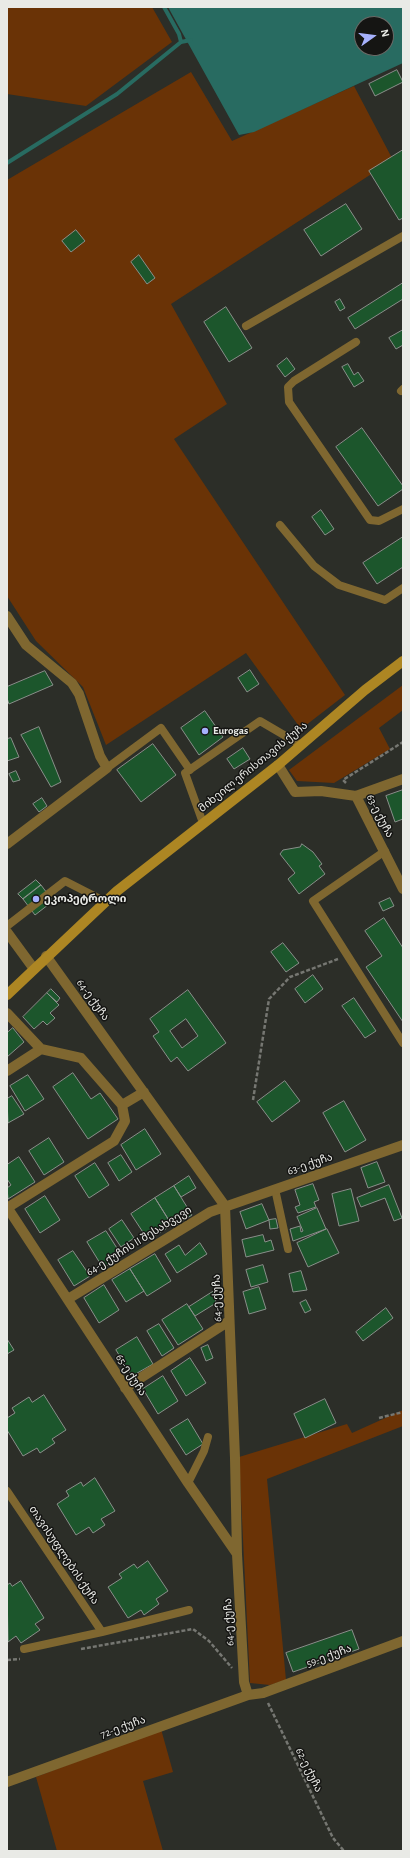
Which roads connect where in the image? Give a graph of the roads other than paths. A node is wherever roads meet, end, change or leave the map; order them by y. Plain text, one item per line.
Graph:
1 (403, 236) edge
2 (246, 326) dead end
3 (356, 342) dead end
4 (403, 509) edge
5 (280, 525) dead end
6 (403, 588) edge
7 (7, 616) edge
8 (403, 661) edge
9 (301, 745) junction
10 (278, 765) junction
11 (107, 768) junction
12 (190, 770) junction
13 (403, 779) edge
14 (356, 796) junction
15 (203, 823) junction
16 (7, 844) edge
17 (385, 851) junction
18 (403, 889) edge
19 (106, 902) junction
20 (7, 926) edge
21 (7, 932) edge
22 (46, 956) junction
23 (34, 969) junction
24 (7, 995) edge
25 (7, 1013) edge
26 (403, 1043) edge
27 (41, 1049) junction
28 (7, 1071) edge
29 (144, 1092) junction
30 (122, 1105) junction
31 (403, 1145) edge
32 (275, 1189) junction
33 (225, 1206) junction
34 (7, 1208) edge
35 (288, 1249) dead end
36 (68, 1300) junction
37 (229, 1322) junction
38 (126, 1388) junction
39 (208, 1437) dead end
40 (188, 1483) junction
41 (7, 1491) edge
42 (237, 1554) junction
43 (189, 1610) dead end
44 (102, 1632) junction
45 (403, 1641) edge
46 (24, 1649) dead end
47 (248, 1695) junction
48 (7, 1782) edge

1 - 2 lane
3 - 4 lane
5 - 6 lane
7 - 11 street
8 - 9 main road, მიხეილ ერისთავის ქუჩა
9 - 10 main road, მიხეილ ერისთავის ქუჩა
9 - 12 lane
10 - 14 street, 63-ე ქუჩა
10 - 15 main road, მიხეილ ერისთავის ქუჩა
11 - 12 lane
11 - 16 street
12 - 15 lane
13 - 14 street
14 - 17 street, 63-ე ქუჩა
15 - 19 main road, მიხეილ ერისთავის ქუჩა
17 - 18 street, 63-ე ქუჩა
17 - 26 lane
19 - 20 lane
19 - 22 main road, მიხეილ ერისთავის ქუჩა
21 - 23 street
22 - 23 main road, მიხეილ ერისთავის ქუჩა
22 - 29 street, 64-ე ქუჩა
23 - 24 main road, მიხეილ ერისთავის ქუჩა
25 - 27 street
27 - 28 street
27 - 30 street
29 - 30 street
29 - 33 street, 64-ე ქუჩა
30 - 34 street
31 - 32 street, 63-ე ქუჩა
32 - 33 street, 63-ე ქუჩა
32 - 35 lane
33 - 36 street, 64-ე ქუჩის II შესახვევი
33 - 37 street, 64-ე ქუჩა
34 - 36 street, 65-ე ქუჩა
36 - 38 street, 65-ე ქუჩა
37 - 38 street
37 - 42 street, 64-ე ქუჩა
38 - 40 street, 65-ე ქუჩა
39 - 40 lane
40 - 42 street, 65-ე ქუჩა
41 - 44 lane, თავისუფლების ქუჩა
42 - 47 street, 64-ე ქუჩა
43 - 44 lane
44 - 46 lane
45 - 47 street, 59-ე ქუჩა
47 - 48 street, 72-ე ქუჩა

